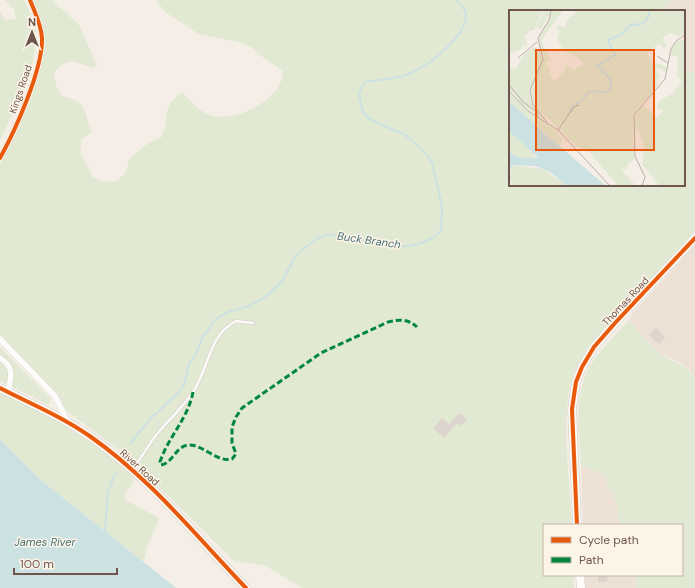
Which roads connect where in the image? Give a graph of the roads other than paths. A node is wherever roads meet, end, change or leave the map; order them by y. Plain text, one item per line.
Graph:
1 (30, 0) edge
2 (0, 158) edge
3 (695, 238) edge
4 (253, 323) dead end
5 (0, 339) edge
6 (0, 358) edge
7 (0, 388) edge
8 (8, 392) junction
9 (68, 422) junction
10 (132, 469) junction
11 (577, 524) edge
12 (580, 576) edge
13 (246, 588) edge
14 (581, 588) edge

1 - 2 street, Kings Road
3 - 11 street, Thomas Road
4 - 10 lane
5 - 9 street
6 - 8 street
7 - 8 street, River Road
8 - 9 street, River Road
9 - 10 street, River Road
10 - 13 street, River Road
12 - 14 street

